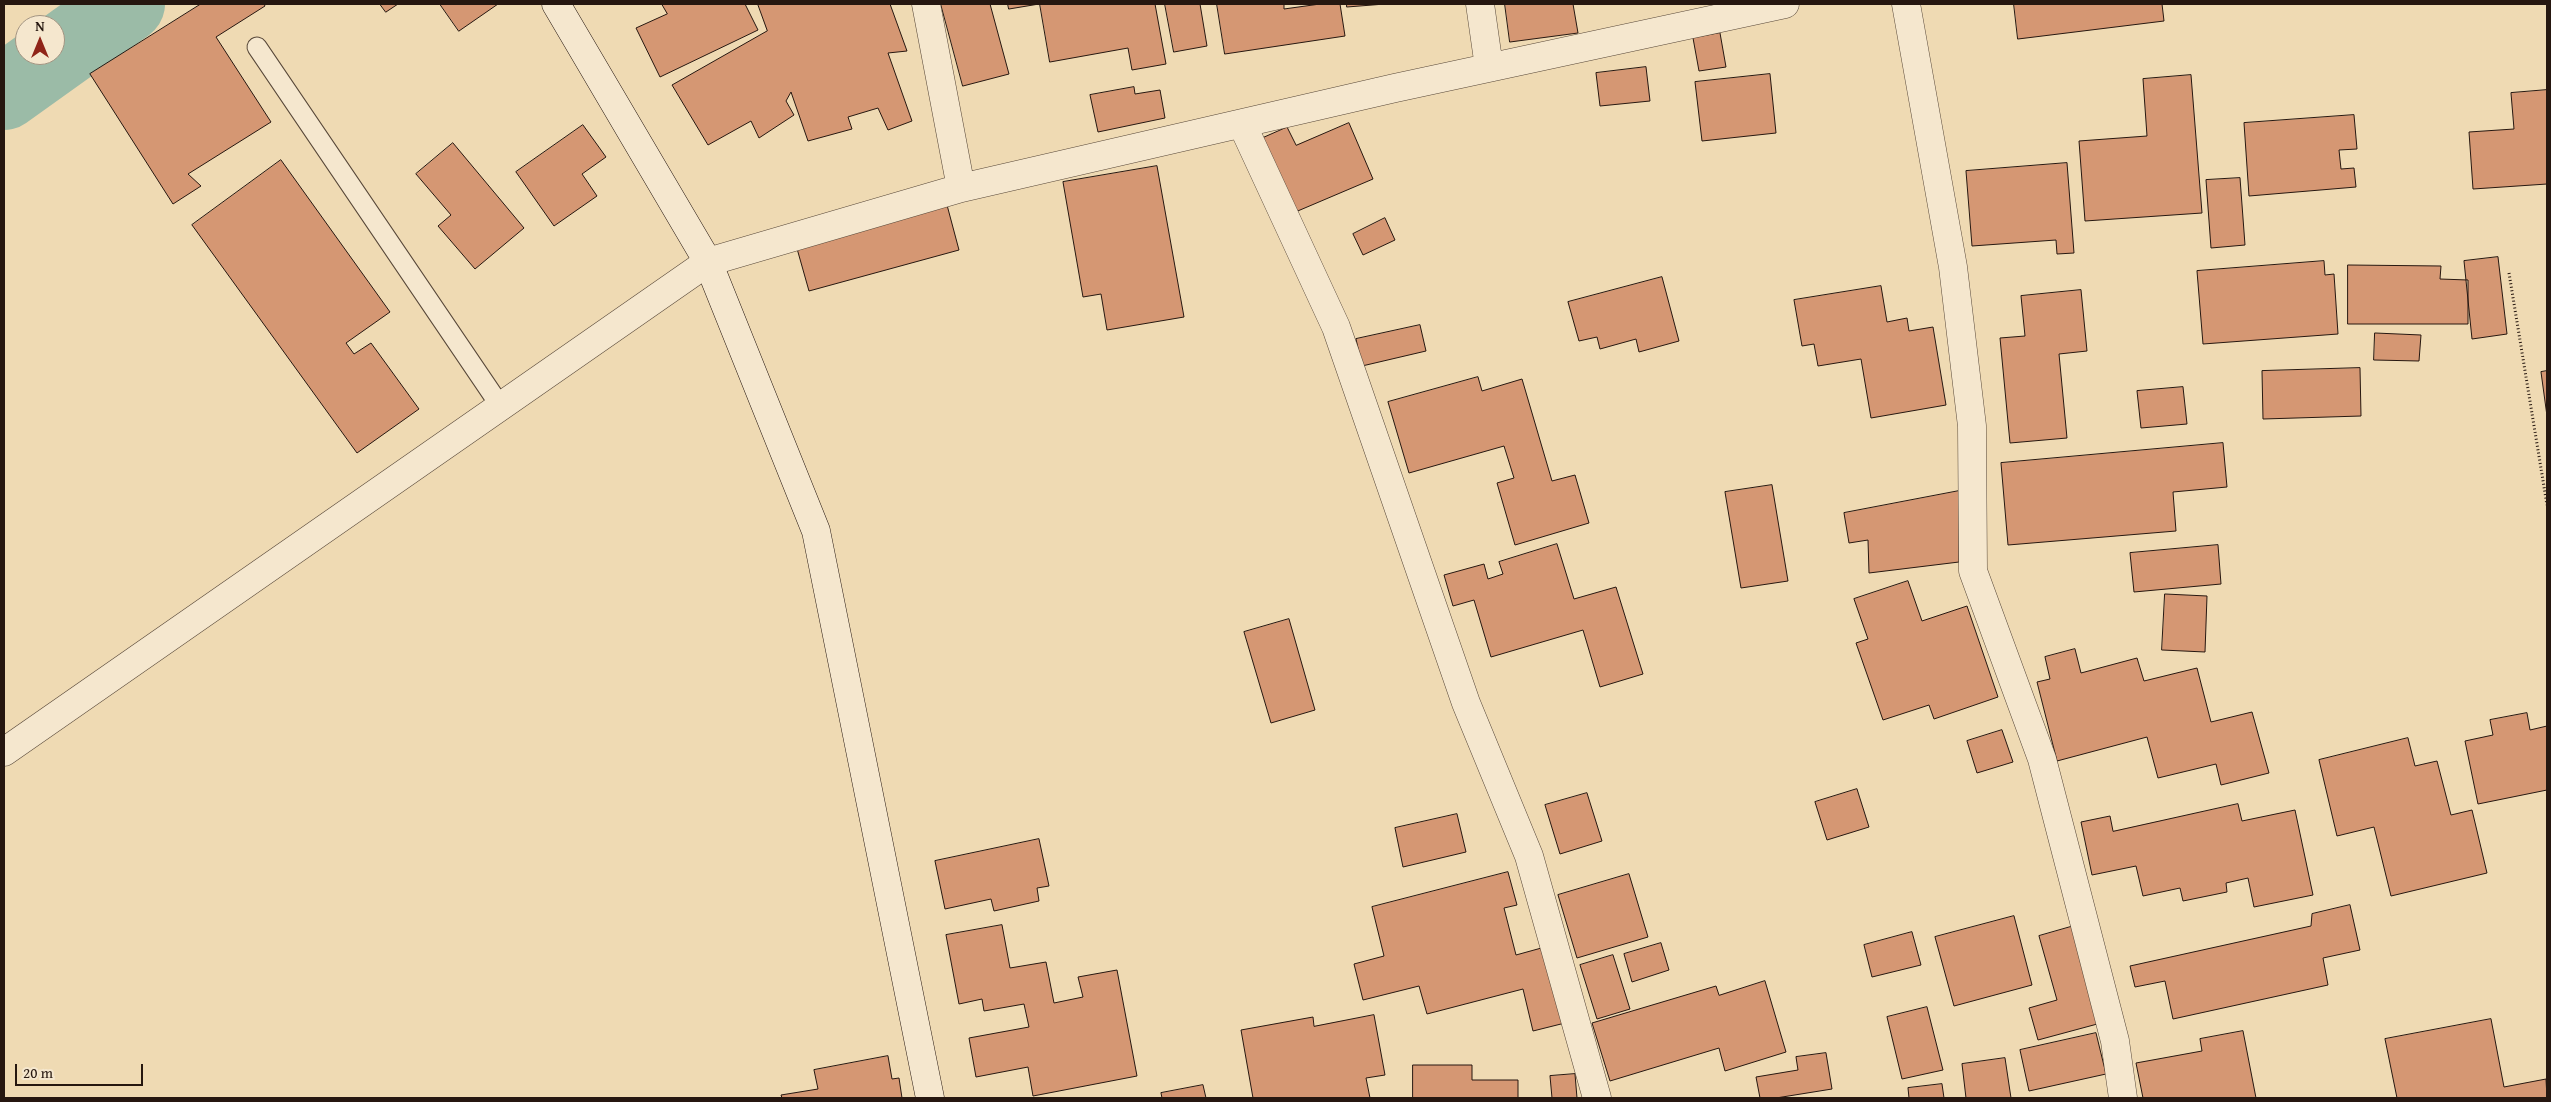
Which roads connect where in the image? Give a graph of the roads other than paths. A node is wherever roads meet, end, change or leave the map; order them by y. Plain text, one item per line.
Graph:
1 (556, 4) edge
2 (926, 4) edge
3 (1480, 4) edge
4 (1785, 4) edge
5 (1906, 4) edge
6 (257, 47) dead end
7 (1489, 67) junction
8 (1242, 124) junction
9 (961, 188) junction
10 (708, 262) junction
11 (501, 407) junction
12 (4, 752) edge
13 (930, 1098) edge
14 (1597, 1098) edge
15 (2123, 1098) edge

1 - 10 street
2 - 9 street
3 - 7 street
4 - 7 street
5 - 15 street
6 - 11 lane
7 - 8 street
8 - 9 street
8 - 14 street
9 - 10 street
10 - 11 street
10 - 13 street
11 - 12 street

